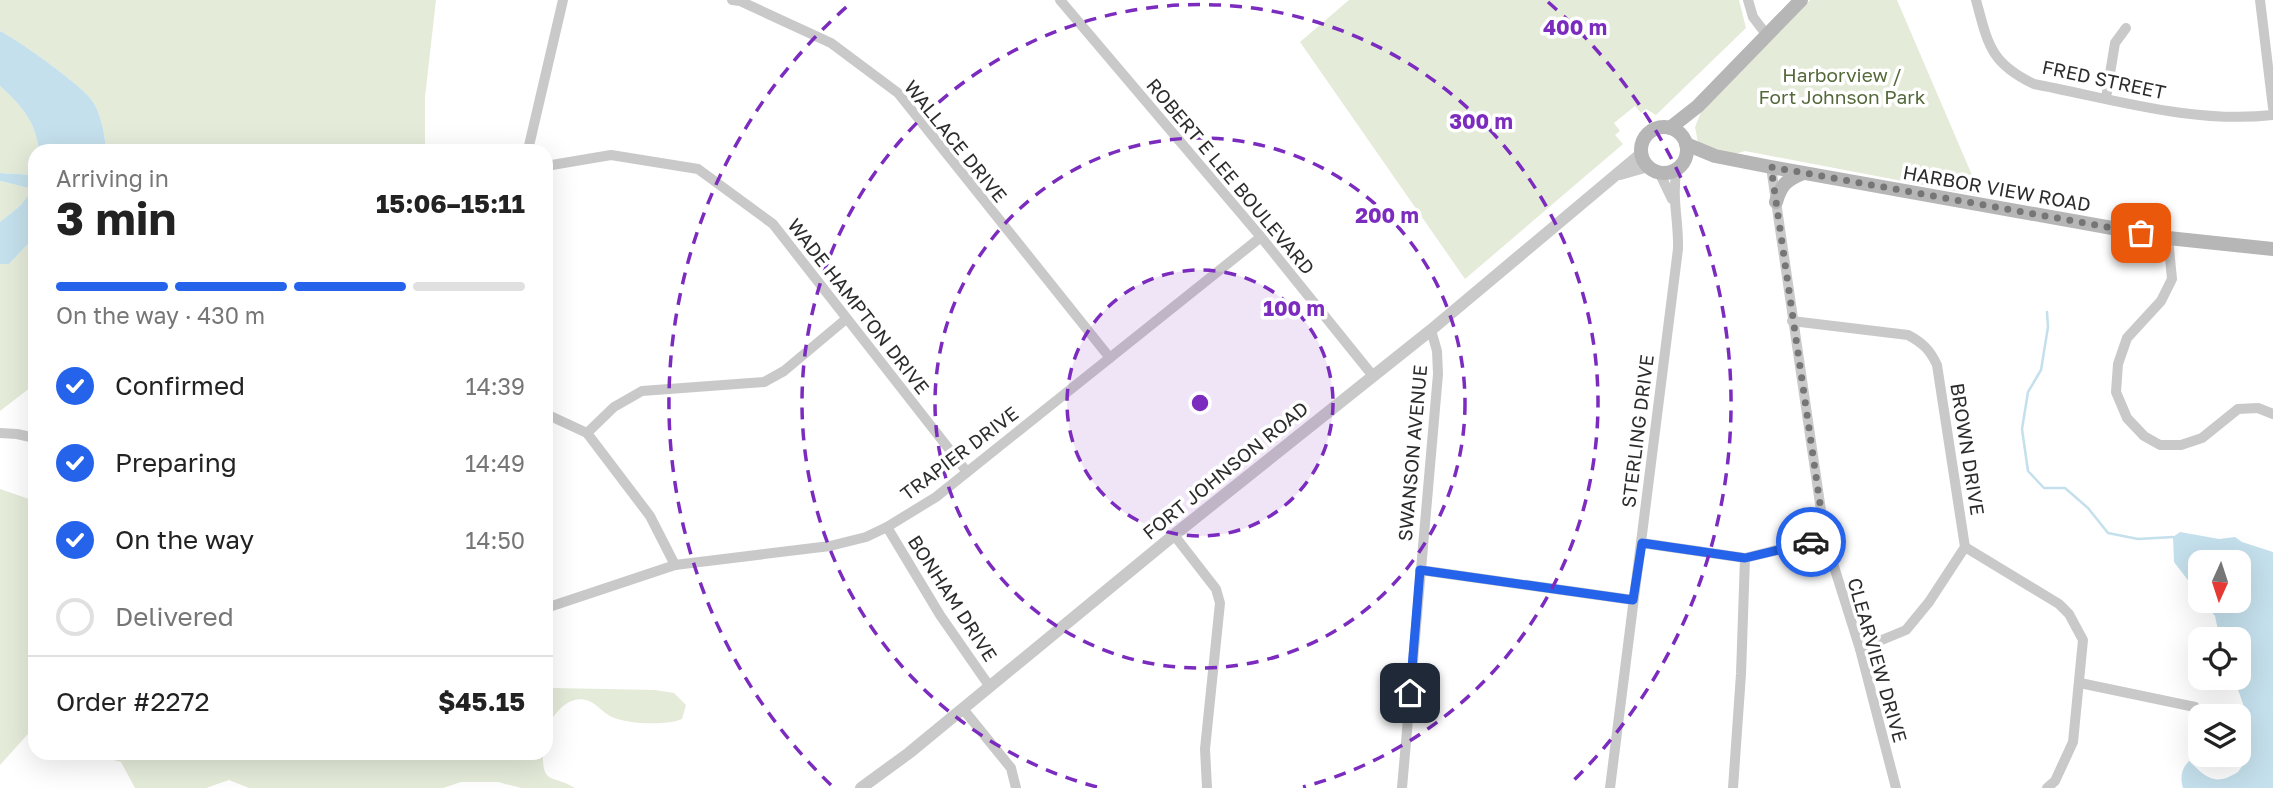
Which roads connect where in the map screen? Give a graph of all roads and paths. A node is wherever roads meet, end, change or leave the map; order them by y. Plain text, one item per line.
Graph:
1 (563, 0) edge
2 (738, 0) edge
3 (1060, 0) edge
4 (1748, 0) edge
5 (1801, 0) edge
6 (1976, 0) edge
7 (2260, 0) edge
8 (2126, 28) dead end
9 (1766, 34) junction
10 (2106, 98) junction
11 (1698, 106) junction
12 (2273, 108) edge
13 (2273, 115) edge
14 (1670, 128) junction
15 (1686, 142) junction
16 (529, 144) edge
17 (1715, 156) junction
18 (1649, 164) junction
19 (553, 165) edge
20 (1680, 166) junction
21 (1771, 167) junction
22 (1803, 173) junction
23 (1776, 202) junction
24 (1674, 203) junction
25 (1261, 237) junction
26 (2168, 238) junction
27 (2273, 249) edge
28 (846, 319) junction
29 (1791, 321) junction
30 (1431, 330) junction
31 (1110, 358) junction
32 (1373, 376) junction
33 (2273, 414) edge
34 (553, 417) edge
35 (0, 433) edge
36 (587, 433) junction
37 (28, 436) edge
38 (967, 472) junction
39 (887, 527) junction
40 (1174, 535) junction
41 (1825, 538) junction
42 (1642, 543) junction
43 (1965, 547) junction
44 (1745, 558) junction
45 (675, 565) junction
46 (1420, 570) junction
47 (1633, 600) junction
48 (553, 606) edge
49 (1860, 649) junction
50 (2080, 683) junction
51 (990, 687) junction
52 (2188, 706) edge
53 (963, 709) junction
54 (861, 788) edge
55 (1016, 788) edge
56 (1208, 788) edge
57 (1402, 788) edge
58 (1610, 788) edge
59 (1733, 788) edge
60 (1896, 788) edge
61 (2047, 788) edge

1 - 16 street
2 - 31 street, WALLACE DRIVE
3 - 25 street, ROBERT E LEE BOULEVARD
4 - 9 street
5 - 9 main road
6 - 10 street, FRED STREET
7 - 12 street
8 - 10 street
9 - 11 main road
10 - 13 street, FRED STREET
11 - 14 main road
11 - 15 main road
14 - 15 main road
14 - 18 main road
15 - 17 main road, HARBOR VIEW ROAD
15 - 20 main road
17 - 20 main road, HARBOR VIEW ROAD
17 - 21 main road, HARBOR VIEW ROAD
18 - 20 main road
18 - 24 street, STERLING DRIVE
18 - 30 street, FORT JOHNSON ROAD
19 - 28 street, WADE HAMPTON DRIVE
20 - 24 street, STERLING DRIVE
21 - 22 main road, HARBOR VIEW ROAD
21 - 23 street, CLEARVIEW DRIVE
22 - 23 main road
22 - 26 main road, HARBOR VIEW ROAD
23 - 29 street, CLEARVIEW DRIVE
24 - 42 street, STERLING DRIVE
25 - 31 street, TRAPIER DRIVE
25 - 32 street, ROBERT E LEE BOULEVARD
26 - 27 main road, HARBOR VIEW ROAD
26 - 33 street
28 - 36 street
28 - 38 street, WADE HAMPTON DRIVE
29 - 41 street, CLEARVIEW DRIVE
29 - 43 street, BROWN DRIVE
30 - 32 street, FORT JOHNSON ROAD
30 - 46 street, SWANSON AVENUE
31 - 38 street, TRAPIER DRIVE
32 - 40 street, FORT JOHNSON ROAD
34 - 36 street
35 - 37 street
36 - 45 street
38 - 39 street, TRAPIER DRIVE
39 - 45 street, TRAPIER DRIVE
39 - 51 street, BONHAM DRIVE
40 - 51 street, FORT JOHNSON ROAD
40 - 56 street
41 - 44 street
41 - 49 street, CLEARVIEW DRIVE
42 - 44 street
42 - 47 street, STERLING DRIVE
43 - 49 street
43 - 50 street
44 - 59 street
45 - 48 street, TRAPIER DRIVE
46 - 47 street
46 - 57 street, SWANSON AVENUE
47 - 58 street, STERLING DRIVE
49 - 60 street, CLEARVIEW DRIVE
50 - 52 street
50 - 61 street
51 - 53 street, FORT JOHNSON ROAD
53 - 54 street, FORT JOHNSON ROAD
53 - 55 street

